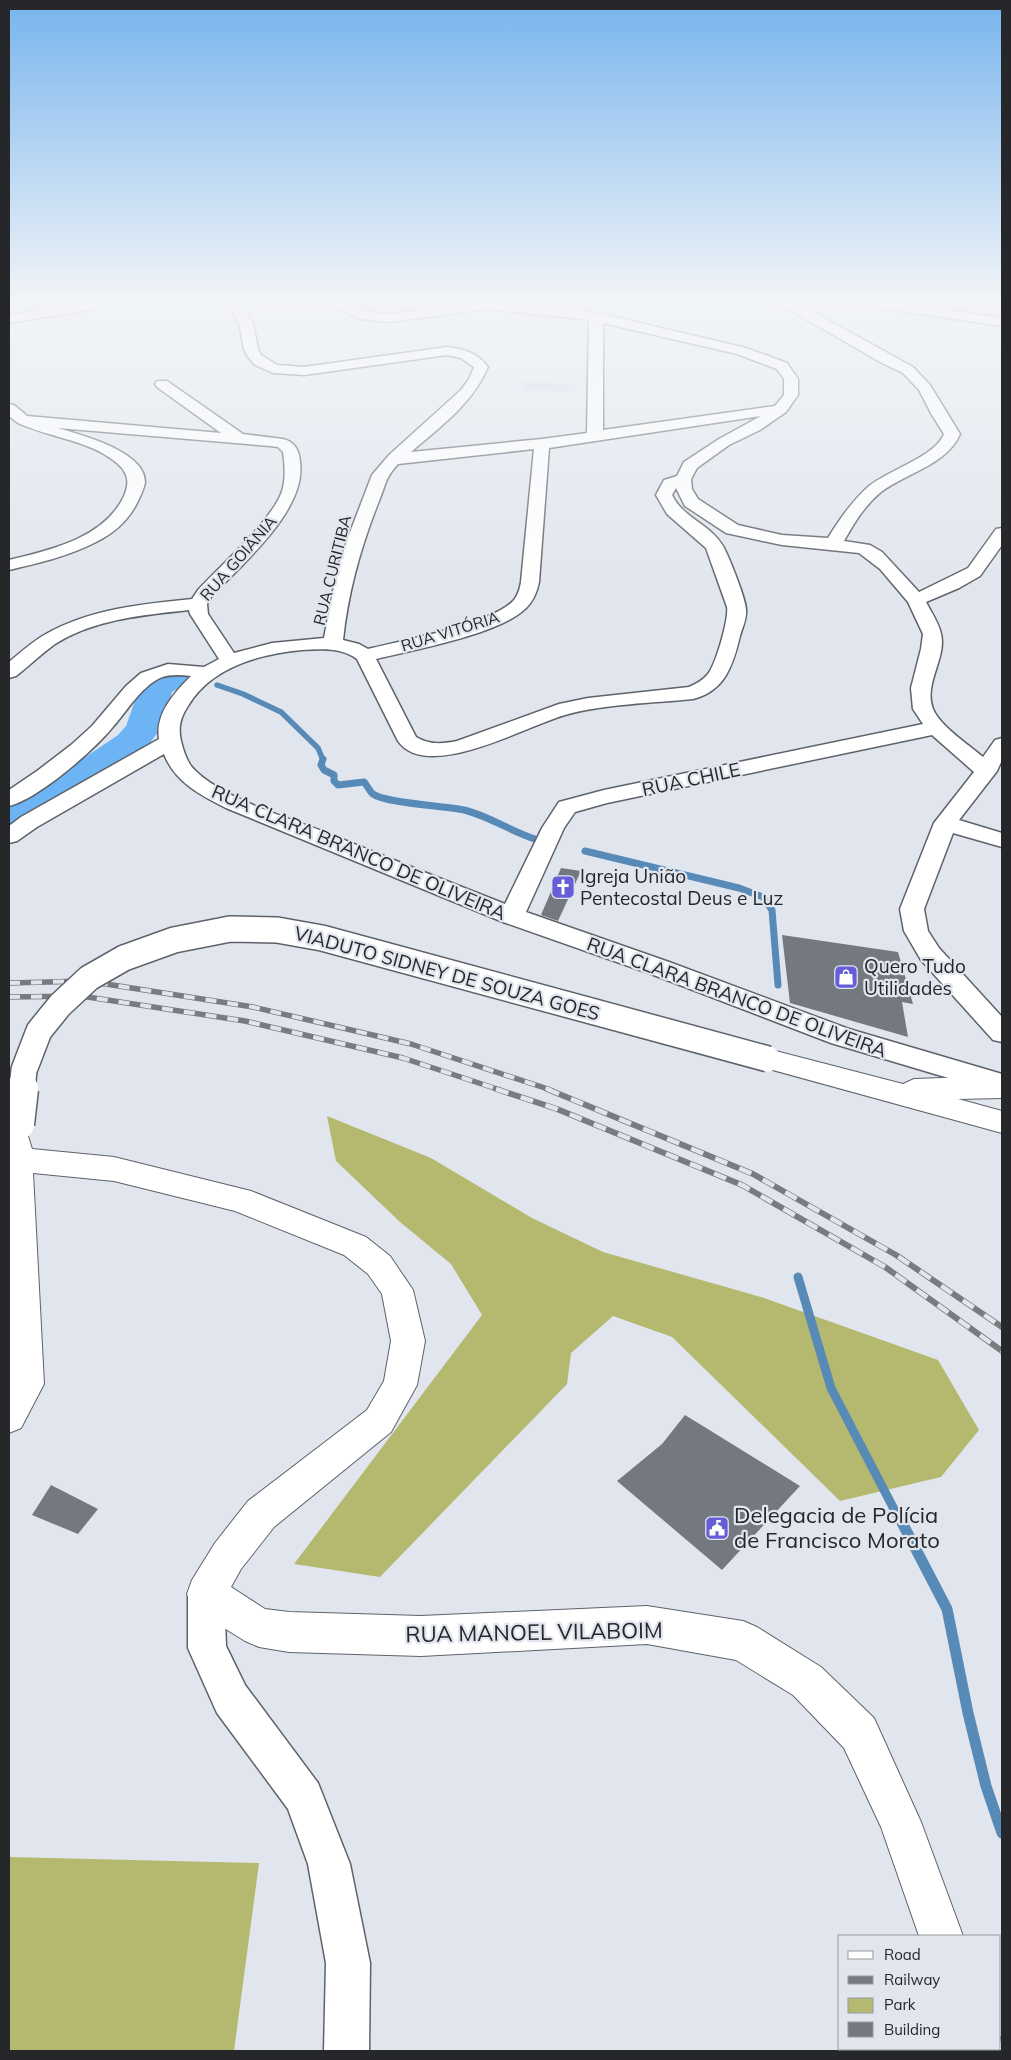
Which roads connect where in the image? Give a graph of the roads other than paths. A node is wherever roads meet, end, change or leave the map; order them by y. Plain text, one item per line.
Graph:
1 (183, 399) edge
2 (460, 399) edge
3 (594, 399) edge
4 (787, 399) edge
5 (931, 399) edge
6 (9, 408) edge
7 (781, 409) junction
8 (24, 420) junction
9 (595, 428) junction
10 (237, 437) junction
11 (542, 444) junction
12 (395, 458) junction
13 (683, 479) junction
14 (1002, 532) edge
15 (832, 544) junction
16 (9, 564) edge
17 (916, 600) junction
18 (198, 604) junction
19 (333, 644) junction
20 (365, 656) junction
21 (230, 661) junction
22 (9, 672) edge
23 (207, 673) junction
24 (936, 728) junction
25 (170, 741) junction
26 (1002, 744) edge
27 (986, 771) junction
28 (9, 799) edge
29 (945, 823) junction
30 (9, 836) edge
31 (1002, 840) edge
32 (512, 916) junction
33 (1002, 1033) edge
34 (1002, 1086) edge
35 (884, 1092) junction
36 (1002, 1122) edge
37 (13, 1160) edge
38 (9, 1417) edge
39 (206, 1594) junction
40 (941, 1935) edge
41 (347, 2051) edge

1 - 10 street
2 - 12 street, RUA CURITIBA
3 - 9 street
4 - 7 street
5 - 15 street
6 - 8 street
7 - 9 street
7 - 13 street
8 - 10 street, RUA GOIÂNIA
8 - 16 street
9 - 11 street
10 - 18 street, RUA GOIÂNIA
11 - 12 street
11 - 20 street, RUA VITÓRIA
12 - 19 street, RUA CURITIBA
13 - 15 street
13 - 20 street
14 - 17 street
15 - 17 street
17 - 24 street
18 - 21 street, RUA GOIÂNIA
18 - 22 street
19 - 20 street, RUA CLARA BRANCO DE OLIVEIRA
19 - 21 street, RUA CLARA BRANCO DE OLIVEIRA
21 - 23 street, RUA CLARA BRANCO DE OLIVEIRA
23 - 25 street, RUA CLARA BRANCO DE OLIVEIRA
23 - 28 street
24 - 27 street
24 - 32 street, RUA CHILE
25 - 30 street
25 - 32 street, RUA CLARA BRANCO DE OLIVEIRA
26 - 27 street
27 - 29 street
29 - 31 street
29 - 33 street
32 - 34 street, RUA CLARA BRANCO DE OLIVEIRA
34 - 35 main road
35 - 36 main road, VIADUTO SIDNEY DE SOUZA GOES
35 - 37 main road, VIADUTO SIDNEY DE SOUZA GOES, bridge
37 - 38 main road, VIADUTO SIDNEY DE SOUZA GOES
37 - 39 main road
39 - 40 main road, RUA MANOEL VILABOIM
39 - 41 street

